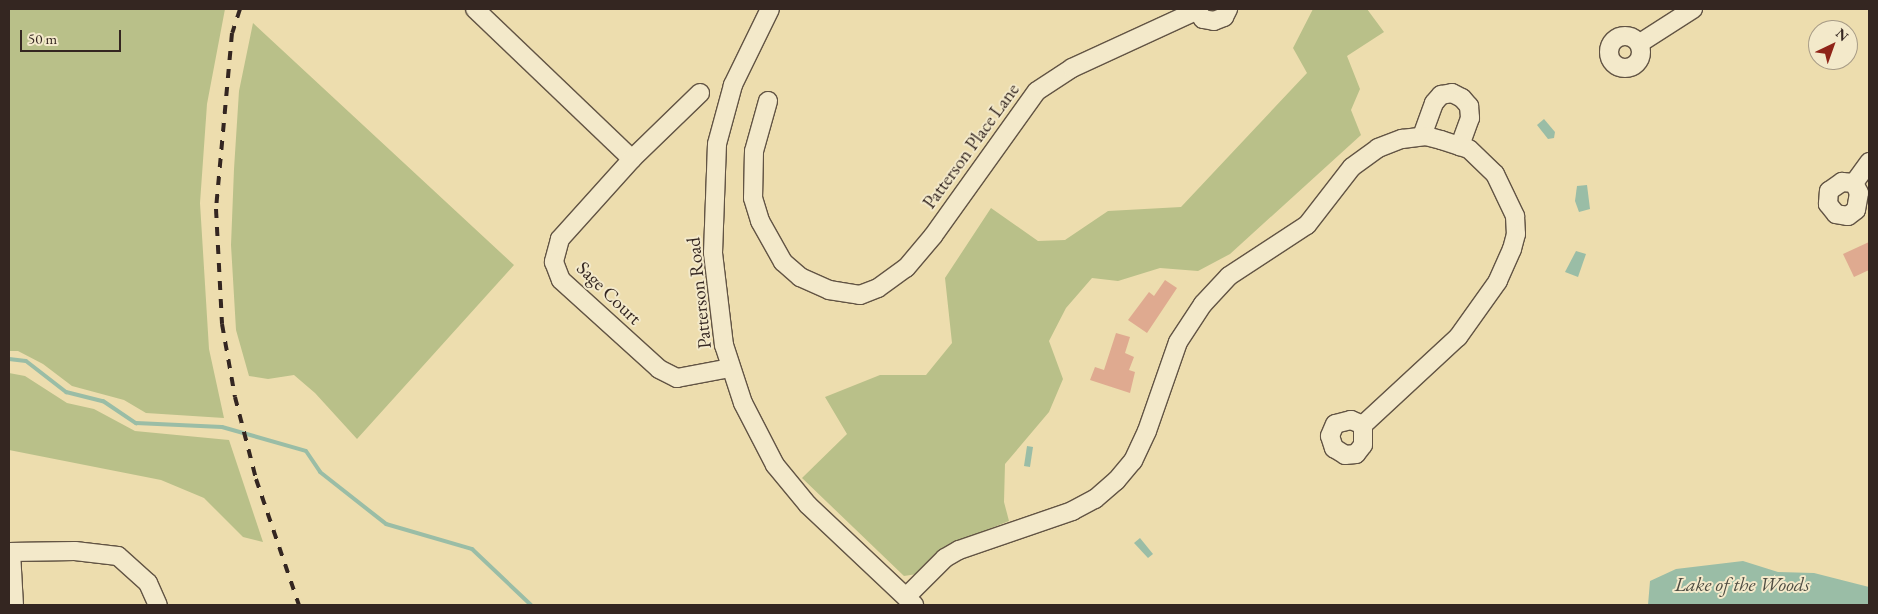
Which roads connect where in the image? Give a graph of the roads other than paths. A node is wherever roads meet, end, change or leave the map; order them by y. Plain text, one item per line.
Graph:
1 (475, 9) edge
2 (770, 9) edge
3 (1228, 9) edge
4 (1693, 9) edge
5 (1196, 10) edge
6 (1640, 43) dead end
7 (700, 93) dead end
8 (768, 101) dead end
9 (1422, 136) junction
10 (1460, 146) junction
11 (632, 159) junction
12 (1869, 162) edge
13 (1854, 183) dead end
14 (730, 368) junction
15 (1363, 425) dead end
16 (10, 552) edge
17 (910, 601) edge
18 (14, 605) edge
19 (158, 605) edge

1 - 11 street
2 - 14 street, Patterson Road
3 - 5 street, Patterson Place Lane
4 - 6 street
5 - 8 street, Patterson Place Lane
7 - 11 street, Sage Court
9 - 10 street
9 - 10 street
9 - 17 street
10 - 15 street
11 - 14 street, Sage Court
12 - 13 street
14 - 17 street, Patterson Road
16 - 18 street
16 - 19 street

